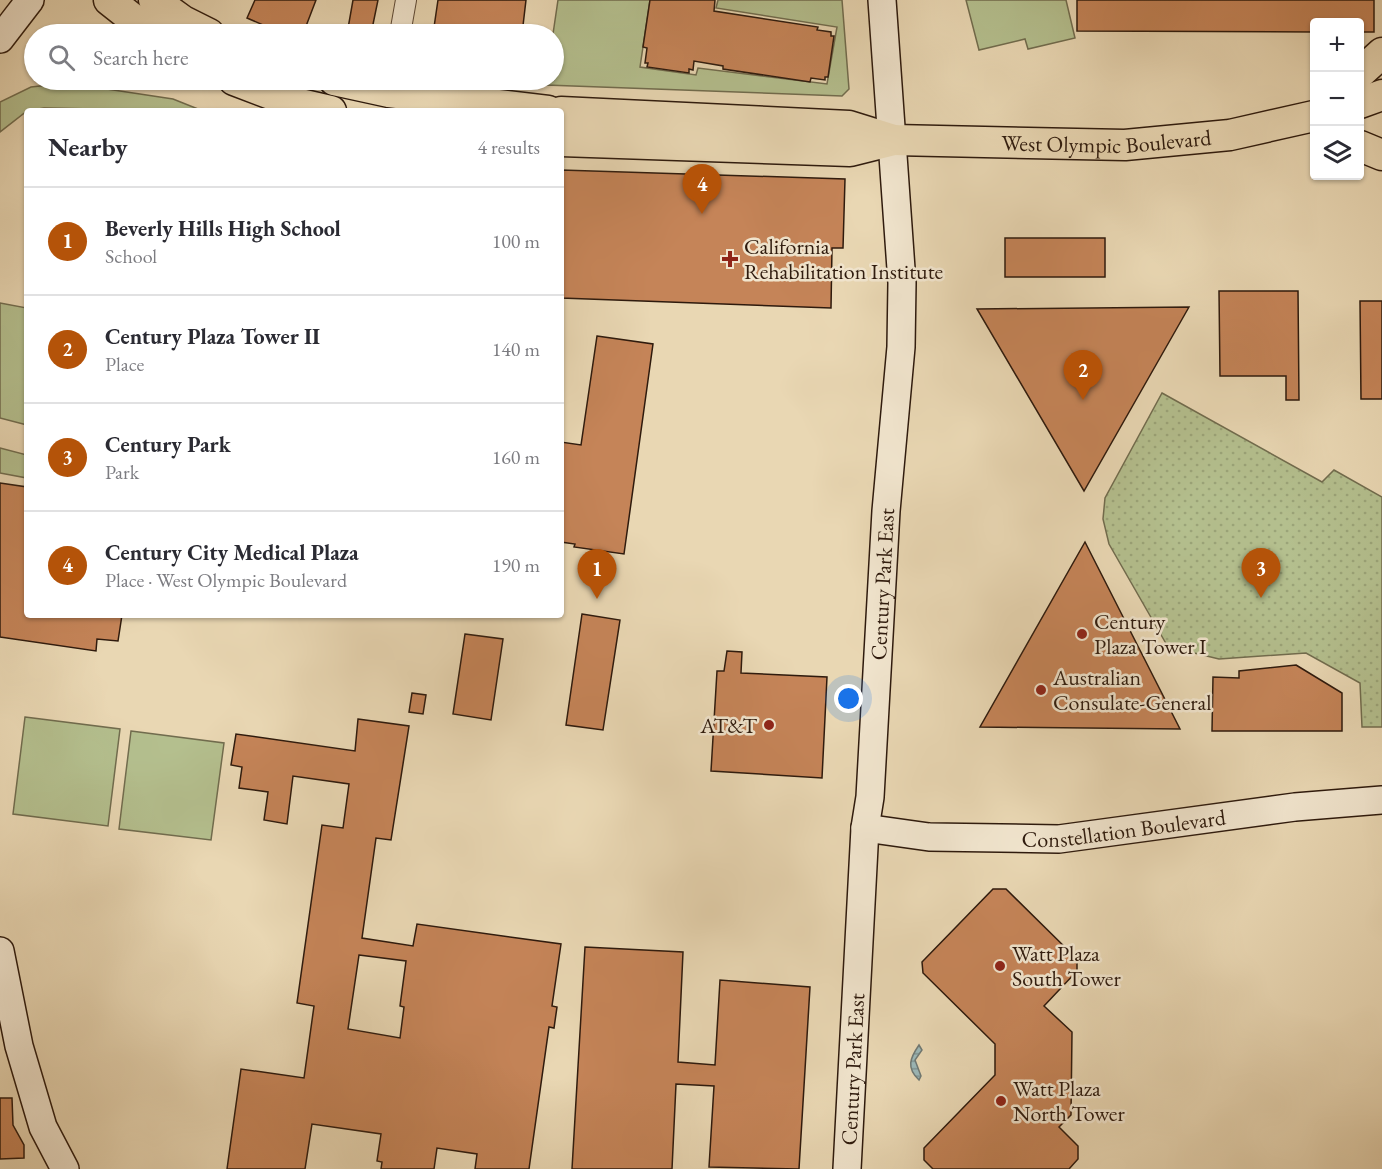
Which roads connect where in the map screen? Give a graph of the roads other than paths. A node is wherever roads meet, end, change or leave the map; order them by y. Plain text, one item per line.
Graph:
1 (30, 0) edge
2 (109, 0) edge
3 (154, 0) edge
4 (406, 0) edge
5 (882, 0) edge
6 (139, 24) edge
7 (189, 24) edge
8 (402, 24) edge
9 (0, 39) edge
10 (1382, 53) edge
11 (1360, 72) edge
12 (260, 90) edge
13 (415, 90) edge
14 (1382, 95) edge
15 (1310, 101) edge
16 (1364, 101) edge
17 (318, 108) edge
18 (529, 108) edge
19 (564, 112) edge
20 (1310, 118) edge
21 (1255, 131) junction
22 (1310, 136) edge
23 (894, 140) junction
24 (564, 141) edge
25 (1364, 148) edge
26 (1382, 155) edge
27 (1382, 800) edge
28 (865, 828) junction
29 (0, 951) edge
30 (65, 1169) edge
31 (847, 1169) edge

1 - 9 main road
2 - 6 main road
3 - 7 main road
4 - 8 street
5 - 23 main road, Century Park East
10 - 11 main road
12 - 17 main road
13 - 18 main road
14 - 16 main road
15 - 21 main road
19 - 23 main road, West Olympic Boulevard
20 - 21 main road, West Olympic Boulevard
21 - 22 main road
21 - 23 main road, West Olympic Boulevard
23 - 24 main road, West Olympic Boulevard
23 - 28 main road, Century Park East
25 - 26 main road
27 - 28 main road, Constellation Boulevard
28 - 31 main road, Century Park East
29 - 30 main road

